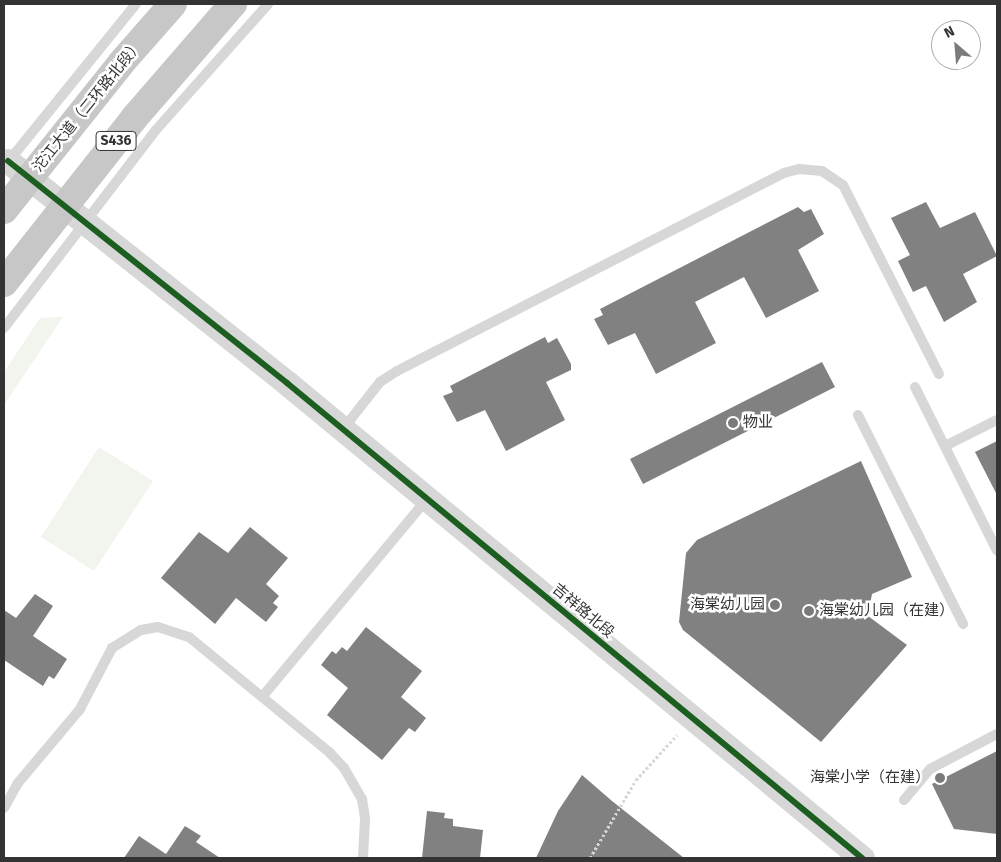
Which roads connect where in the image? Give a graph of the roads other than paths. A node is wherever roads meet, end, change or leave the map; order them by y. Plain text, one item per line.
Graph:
1 (136, 4) edge
2 (173, 4) edge
3 (233, 4) edge
4 (268, 4) edge
5 (6, 164) edge
6 (30, 178) junction
7 (4, 210) edge
8 (74, 213) junction
9 (4, 283) edge
10 (4, 328) edge
11 (940, 374) dead end
12 (915, 387) dead end
13 (858, 415) dead end
14 (997, 420) edge
15 (343, 429) junction
16 (945, 446) junction
17 (427, 499) junction
18 (997, 551) edge
19 (963, 624) dead end
20 (262, 697) junction
21 (997, 734) edge
22 (904, 800) dead end
23 (4, 808) edge
24 (362, 858) edge
25 (862, 858) edge

1 - 5 lane
2 - 6 highway, 沱江大道（二环路北段） / S436
3 - 8 highway, S436
4 - 8 lane
5 - 6 street, 吉祥路北段
6 - 7 highway, 沱江大道（二环路北段） / S436
6 - 8 street, 吉祥路北段
8 - 9 highway, S436
8 - 10 lane
8 - 15 street, 吉祥路北段
11 - 15 lane
12 - 16 lane
13 - 19 lane
14 - 16 lane
15 - 17 street, 吉祥路北段
16 - 18 lane
17 - 20 lane
17 - 25 street, 吉祥路北段
20 - 23 lane
20 - 24 lane
21 - 22 lane

